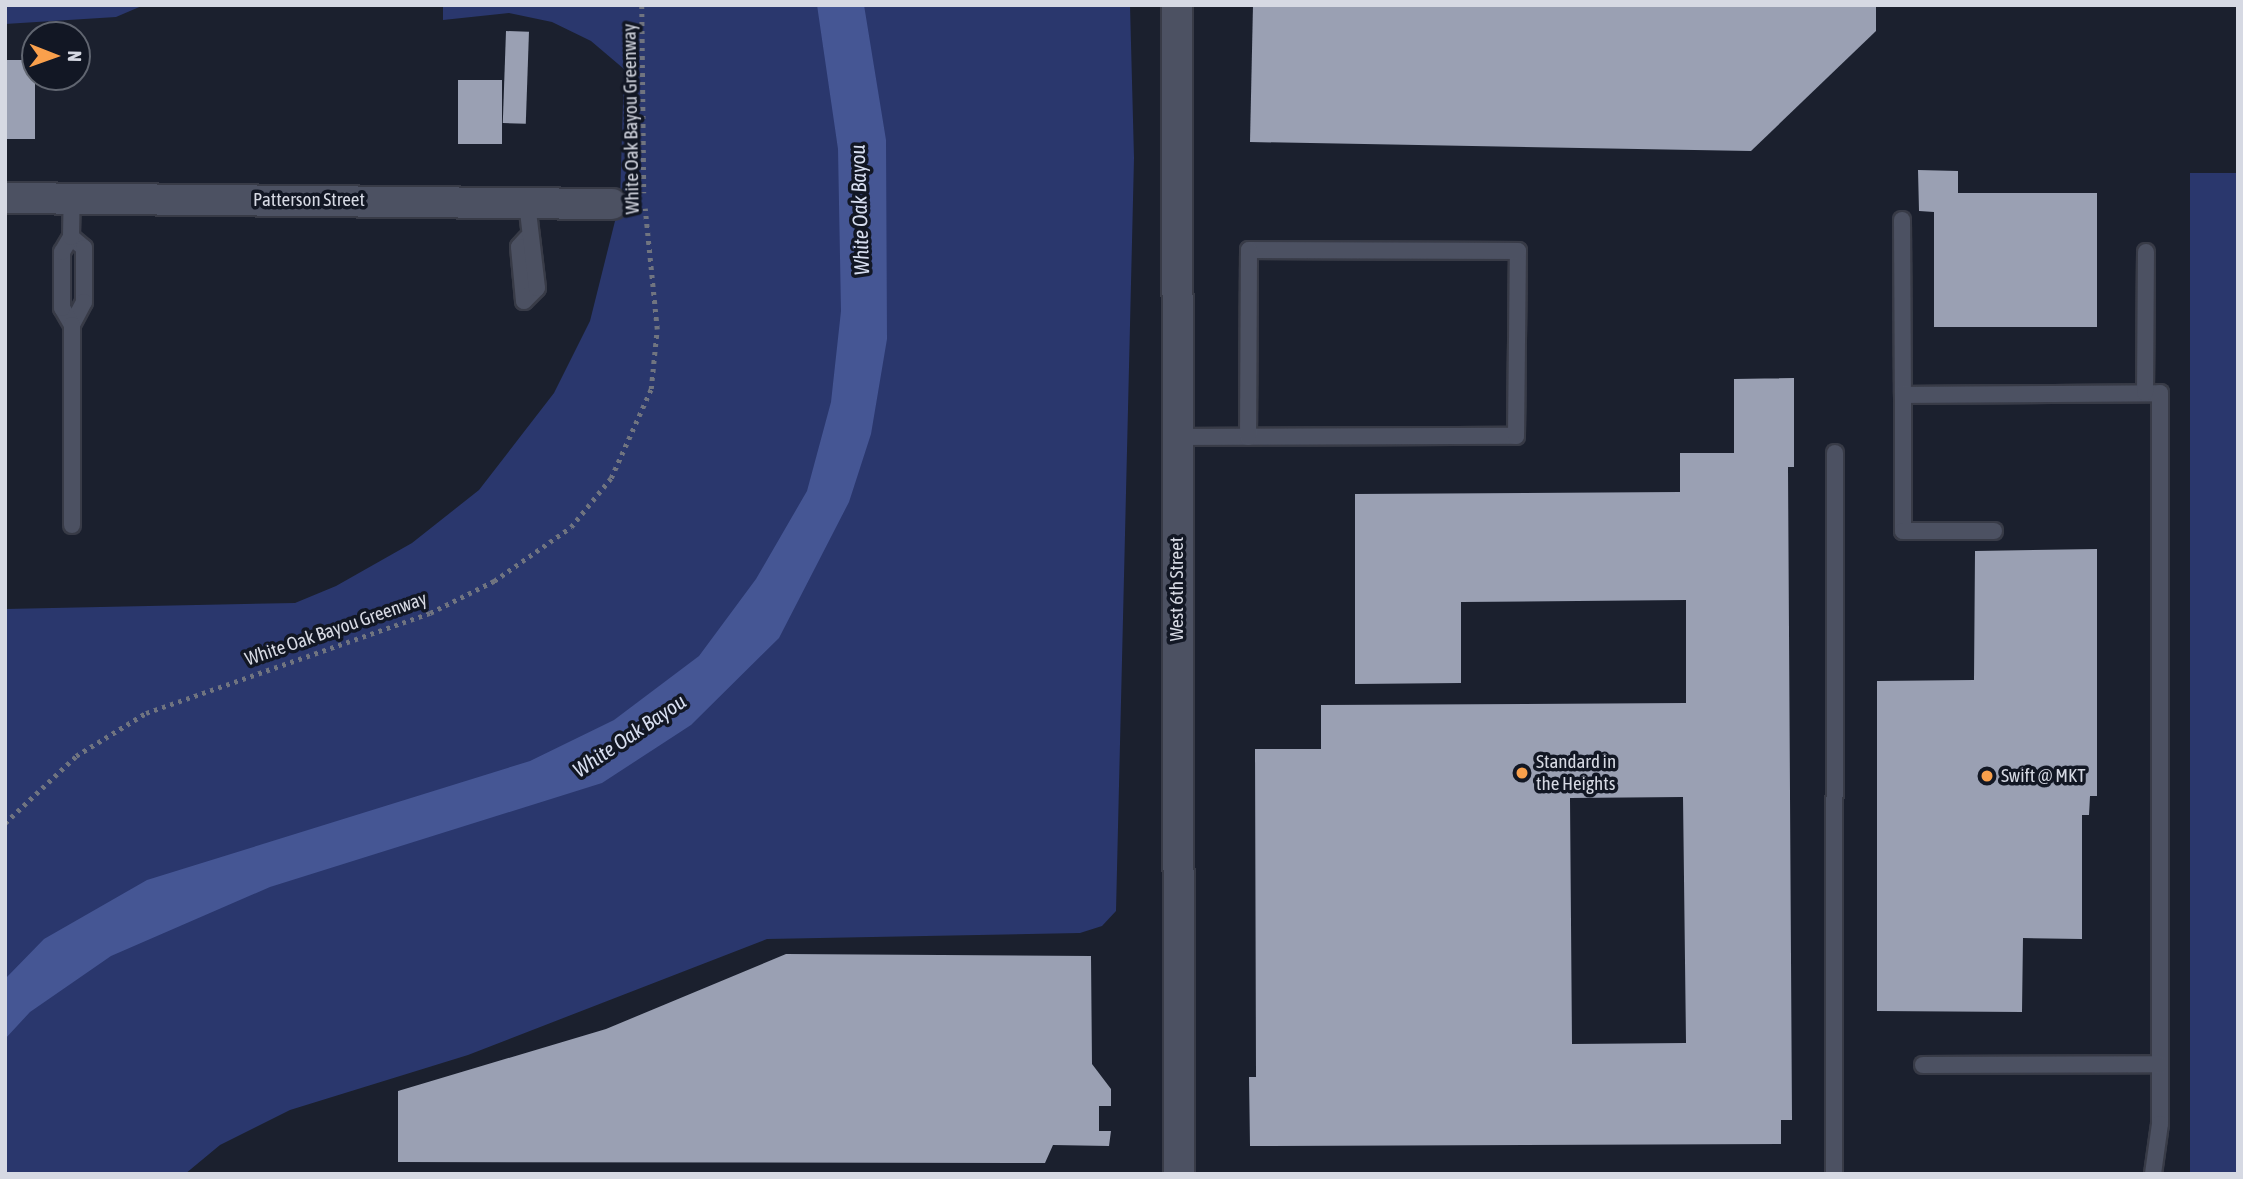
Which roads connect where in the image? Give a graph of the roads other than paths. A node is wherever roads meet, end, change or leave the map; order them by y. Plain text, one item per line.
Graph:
1 (1177, 5) edge
2 (5, 198) edge
3 (72, 198) junction
4 (527, 203) junction
5 (612, 204) dead end
6 (1902, 220) dead end
7 (527, 238) dead end
8 (2146, 252) dead end
9 (2145, 393) junction
10 (1903, 395) junction
11 (1177, 437) junction
12 (1248, 437) junction
13 (1835, 453) dead end
14 (72, 525) dead end
15 (1994, 531) dead end
16 (2159, 1064) junction
17 (1923, 1065) dead end
18 (1179, 1174) edge
19 (1834, 1174) edge
20 (2153, 1174) edge

1 - 11 street, West 6th Street
2 - 3 street, Patterson Street
3 - 4 street, Patterson Street
3 - 14 lane
4 - 5 street, Patterson Street
4 - 7 lane
6 - 10 lane
8 - 9 lane
9 - 10 lane
9 - 16 lane
10 - 15 lane
11 - 12 lane
11 - 18 street, West 6th Street
12 - 12 lane
13 - 19 lane
16 - 17 lane
16 - 20 lane

